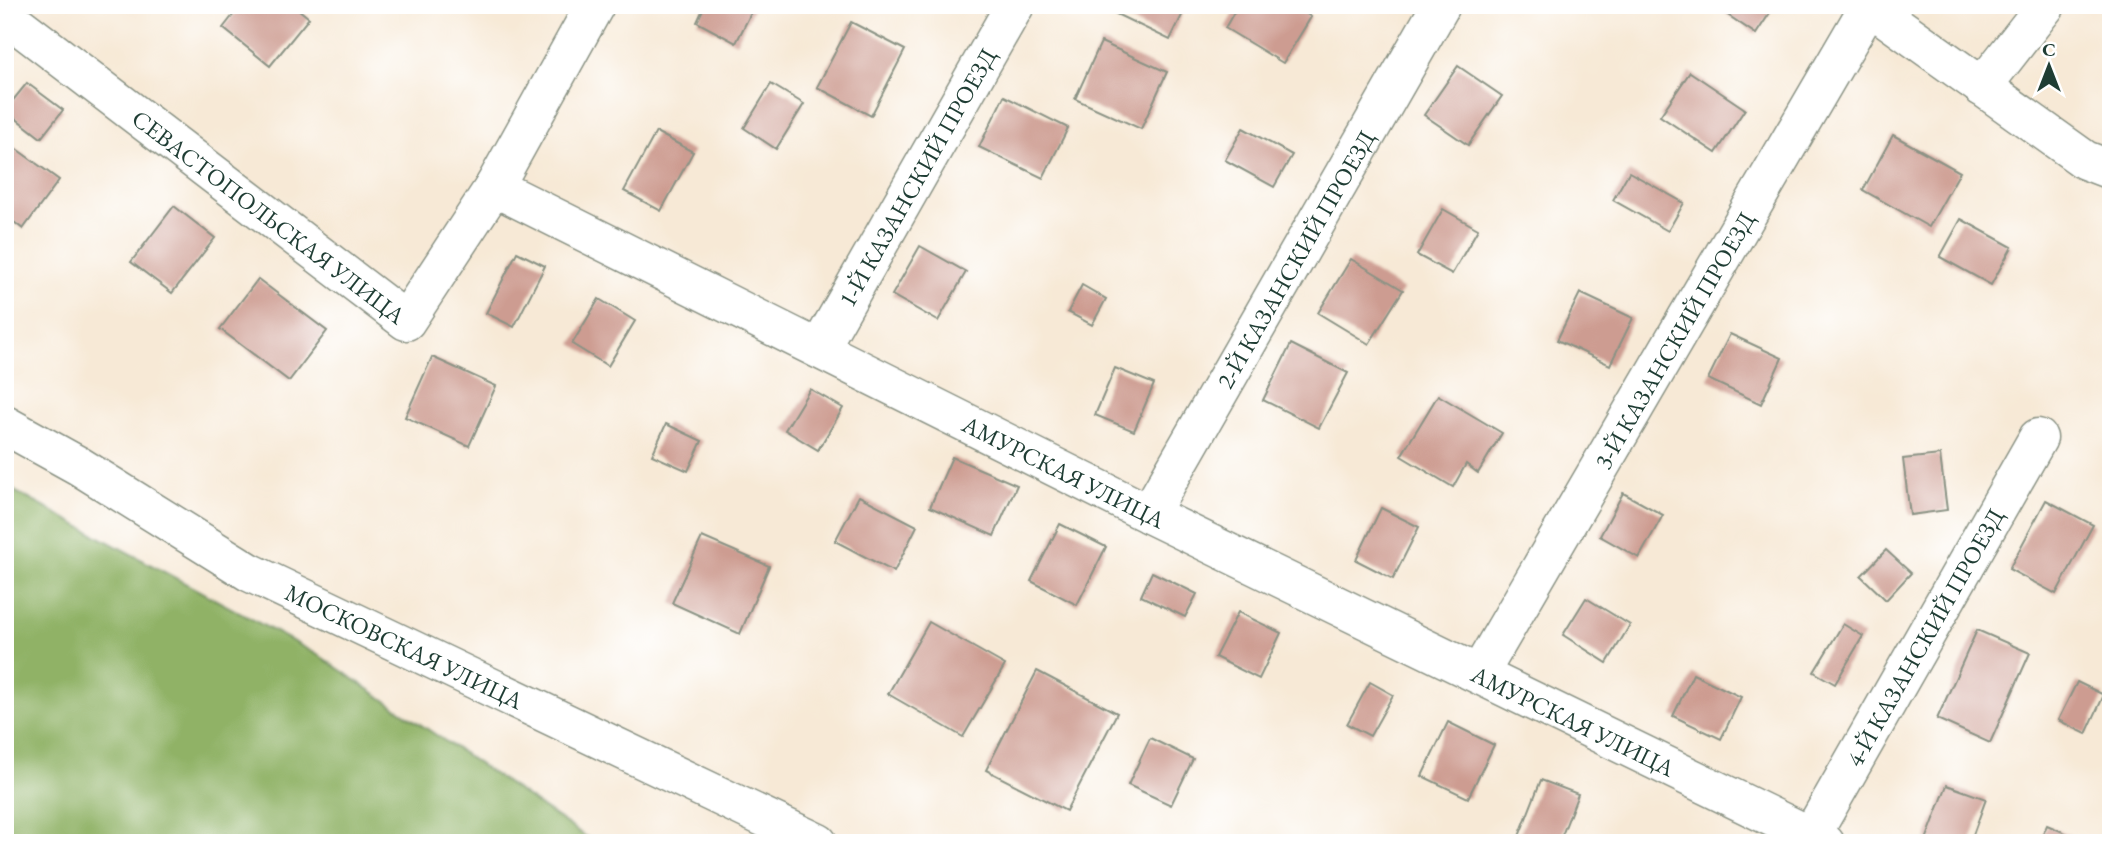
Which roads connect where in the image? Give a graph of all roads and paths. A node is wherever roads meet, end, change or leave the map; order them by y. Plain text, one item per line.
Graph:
1 (596, 5) edge
2 (1015, 5) edge
3 (1441, 5) edge
4 (1868, 5) edge
5 (2046, 5) edge
6 (5, 15) edge
7 (1982, 87) junction
8 (2111, 170) edge
9 (494, 187) junction
10 (819, 349) junction
11 (5, 425) edge
12 (2038, 438) dead end
13 (1149, 514) junction
14 (1479, 674) junction
15 (1818, 840) edge
16 (818, 843) edge

1 - 9 street
2 - 10 street, 1-Й КАЗАНСКИЙ ПРОЕЗД
3 - 13 street, 2-Й КАЗАНСКИЙ ПРОЕЗД
4 - 7 street
4 - 14 street, 3-Й КАЗАНСКИЙ ПРОЕЗД
5 - 7 street
6 - 9 street, СЕВАСТОПОЛЬСКАЯ УЛИЦА
7 - 8 street
9 - 10 street, АМУРСКАЯ УЛИЦА
10 - 13 street, АМУРСКАЯ УЛИЦА
11 - 16 street, МОСКОВСКАЯ УЛИЦА
12 - 15 street, 4-Й КАЗАНСКИЙ ПРОЕЗД
13 - 14 street, АМУРСКАЯ УЛИЦА
14 - 15 street, АМУРСКАЯ УЛИЦА

